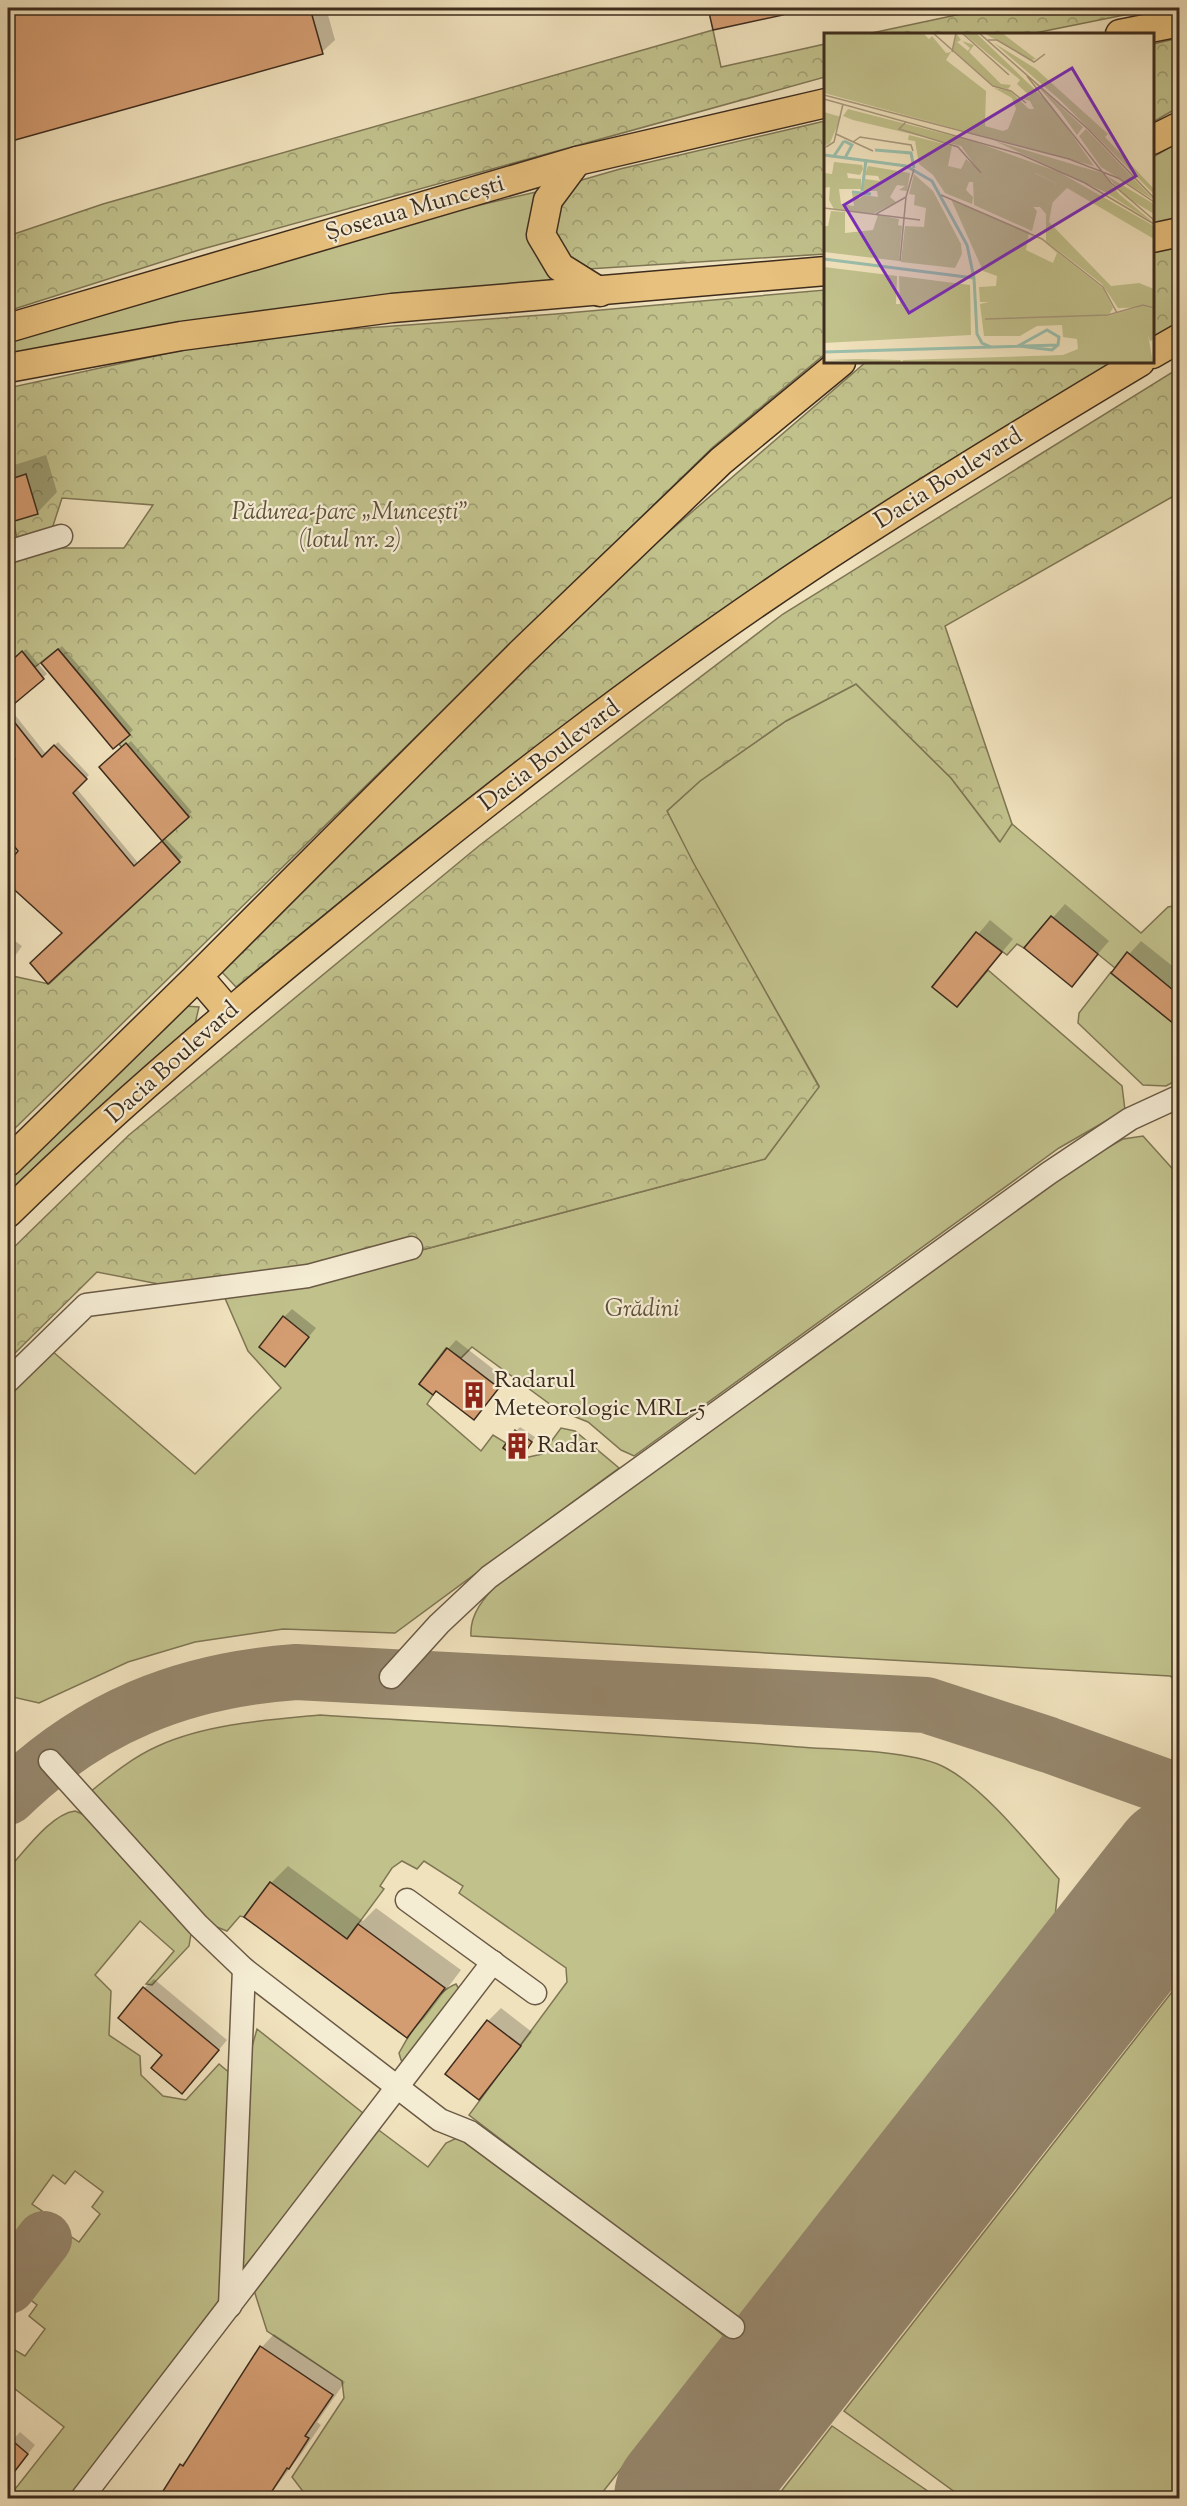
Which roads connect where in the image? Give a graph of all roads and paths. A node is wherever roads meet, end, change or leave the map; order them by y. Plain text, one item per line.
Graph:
1 (1179, 22) edge
2 (1125, 33) edge
3 (824, 103) edge
4 (1179, 126) edge
5 (1154, 139) edge
6 (577, 161) junction
7 (1179, 232) edge
8 (1154, 238) edge
9 (824, 271) edge
10 (600, 292) junction
11 (8, 328) edge
12 (1179, 338) edge
13 (1154, 353) edge
14 (840, 363) edge
15 (1138, 363) edge
16 (8, 368) edge
17 (62, 536) dead end
18 (8, 552) edge
19 (198, 976) junction
20 (229, 1012) junction
21 (1179, 1096) edge
22 (8, 1161) edge
23 (8, 1213) edge
24 (411, 1248) dead end
25 (8, 1381) edge
26 (391, 1677) dead end
27 (50, 1761) dead end
28 (407, 1900) dead end
29 (493, 1962) junction
30 (244, 1969) junction
31 (535, 1993) dead end
32 (397, 2088) junction
33 (230, 2306) junction
34 (733, 2327) dead end
35 (82, 2499) edge

1 - 2 main road
3 - 6 main road, Șoseaua Muncești
4 - 5 main road
6 - 10 main road
6 - 11 main road, Șoseaua Muncești
7 - 8 main road
9 - 10 main road
10 - 16 main road
12 - 13 main road
14 - 19 main road, Dacia Boulevard
15 - 20 main road, Dacia Boulevard
17 - 18 lane
19 - 20 main road
19 - 22 main road, Dacia Boulevard
20 - 23 main road, Dacia Boulevard
21 - 26 lane
24 - 25 lane
27 - 30 lane
28 - 29 lane
29 - 31 lane
29 - 32 lane
30 - 32 lane
30 - 33 lane
32 - 33 lane
32 - 34 lane
33 - 35 lane

